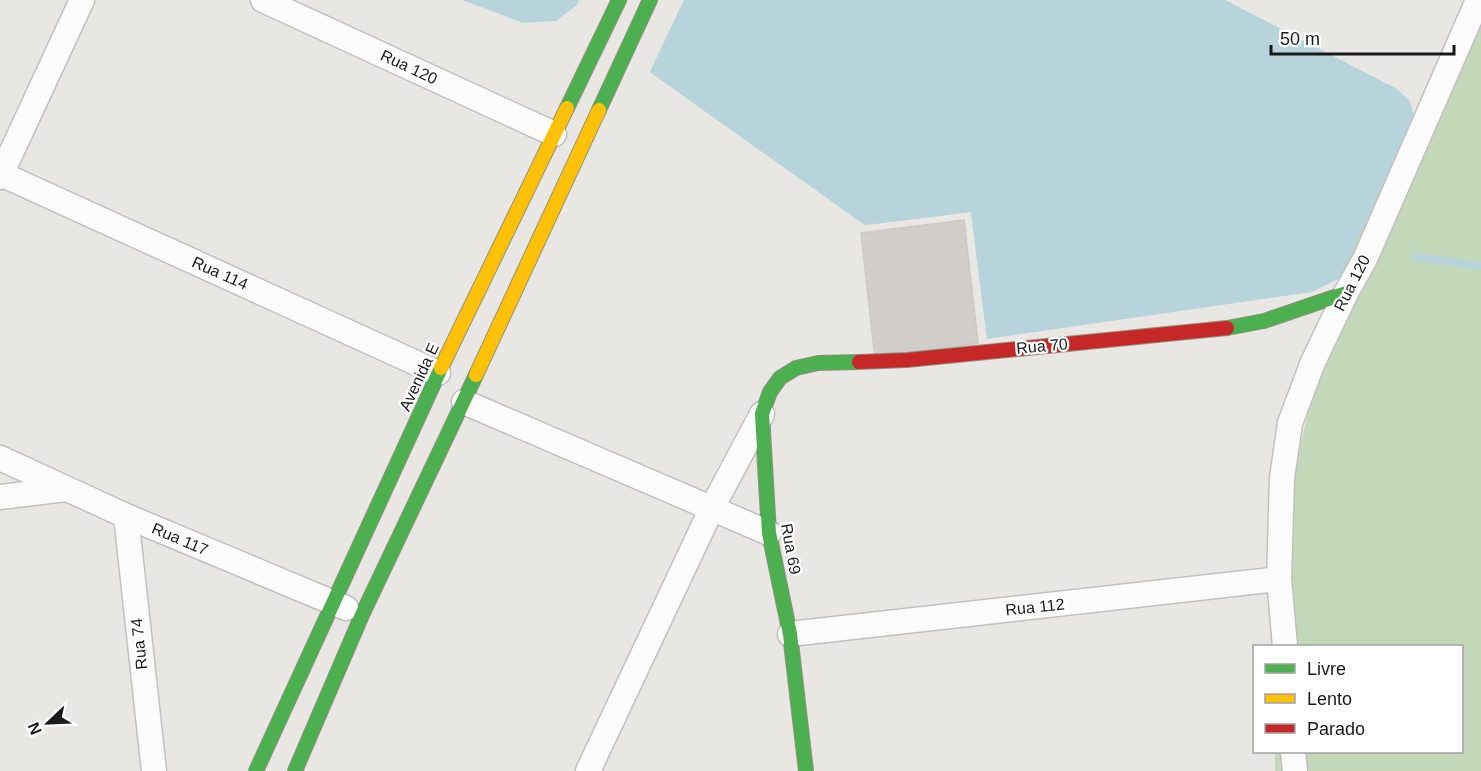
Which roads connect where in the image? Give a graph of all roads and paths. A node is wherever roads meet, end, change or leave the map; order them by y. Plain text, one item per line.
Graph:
1 (82, 0) edge
2 (263, 0) edge
3 (619, 0) edge
4 (650, 0) edge
5 (1478, 0) edge
6 (591, 91) junction
7 (554, 134) junction
8 (1, 176) edge
9 (1346, 293) junction
10 (818, 363) joint
11 (438, 373) junction
12 (464, 402) junction
13 (762, 414) junction
14 (0, 458) edge
15 (67, 489) junction
16 (0, 497) edge
17 (712, 508) junction
18 (126, 516) junction
19 (769, 533) junction
20 (1279, 579) junction
21 (334, 603) junction
22 (362, 615) junction
23 (790, 634) junction
24 (1284, 645) edge
25 (1293, 753) edge
26 (154, 771) edge
27 (256, 771) edge
28 (295, 771) edge
29 (588, 771) edge
30 (806, 771) edge
31 (1295, 771) edge

1 - 8 street
2 - 7 street, Rua 120
3 - 6 main road, Avenida E
4 - 6 main road, Avenida E
5 - 9 street, Rua 120
6 - 7 main road, Avenida E
6 - 12 main road, Avenida E
7 - 11 main road, Avenida E
8 - 11 street, Rua 114
9 - 10 main road, Rua 70
9 - 20 street, Rua 120
10 - 13 main road, Rua 69
11 - 21 main road, Avenida E
12 - 17 street
12 - 22 main road, Avenida E
13 - 17 street
13 - 19 main road, Rua 69
14 - 15 street, Rua 117
15 - 16 street
15 - 18 street, Rua 117
17 - 19 street
17 - 29 street
18 - 21 street, Rua 117
18 - 26 street, Rua 74
19 - 23 main road, Rua 69
20 - 23 street, Rua 112
20 - 24 street
21 - 22 street, Rua 117
21 - 27 main road, Avenida E
22 - 28 main road, Avenida E
23 - 30 main road, Rua 69
25 - 31 street

